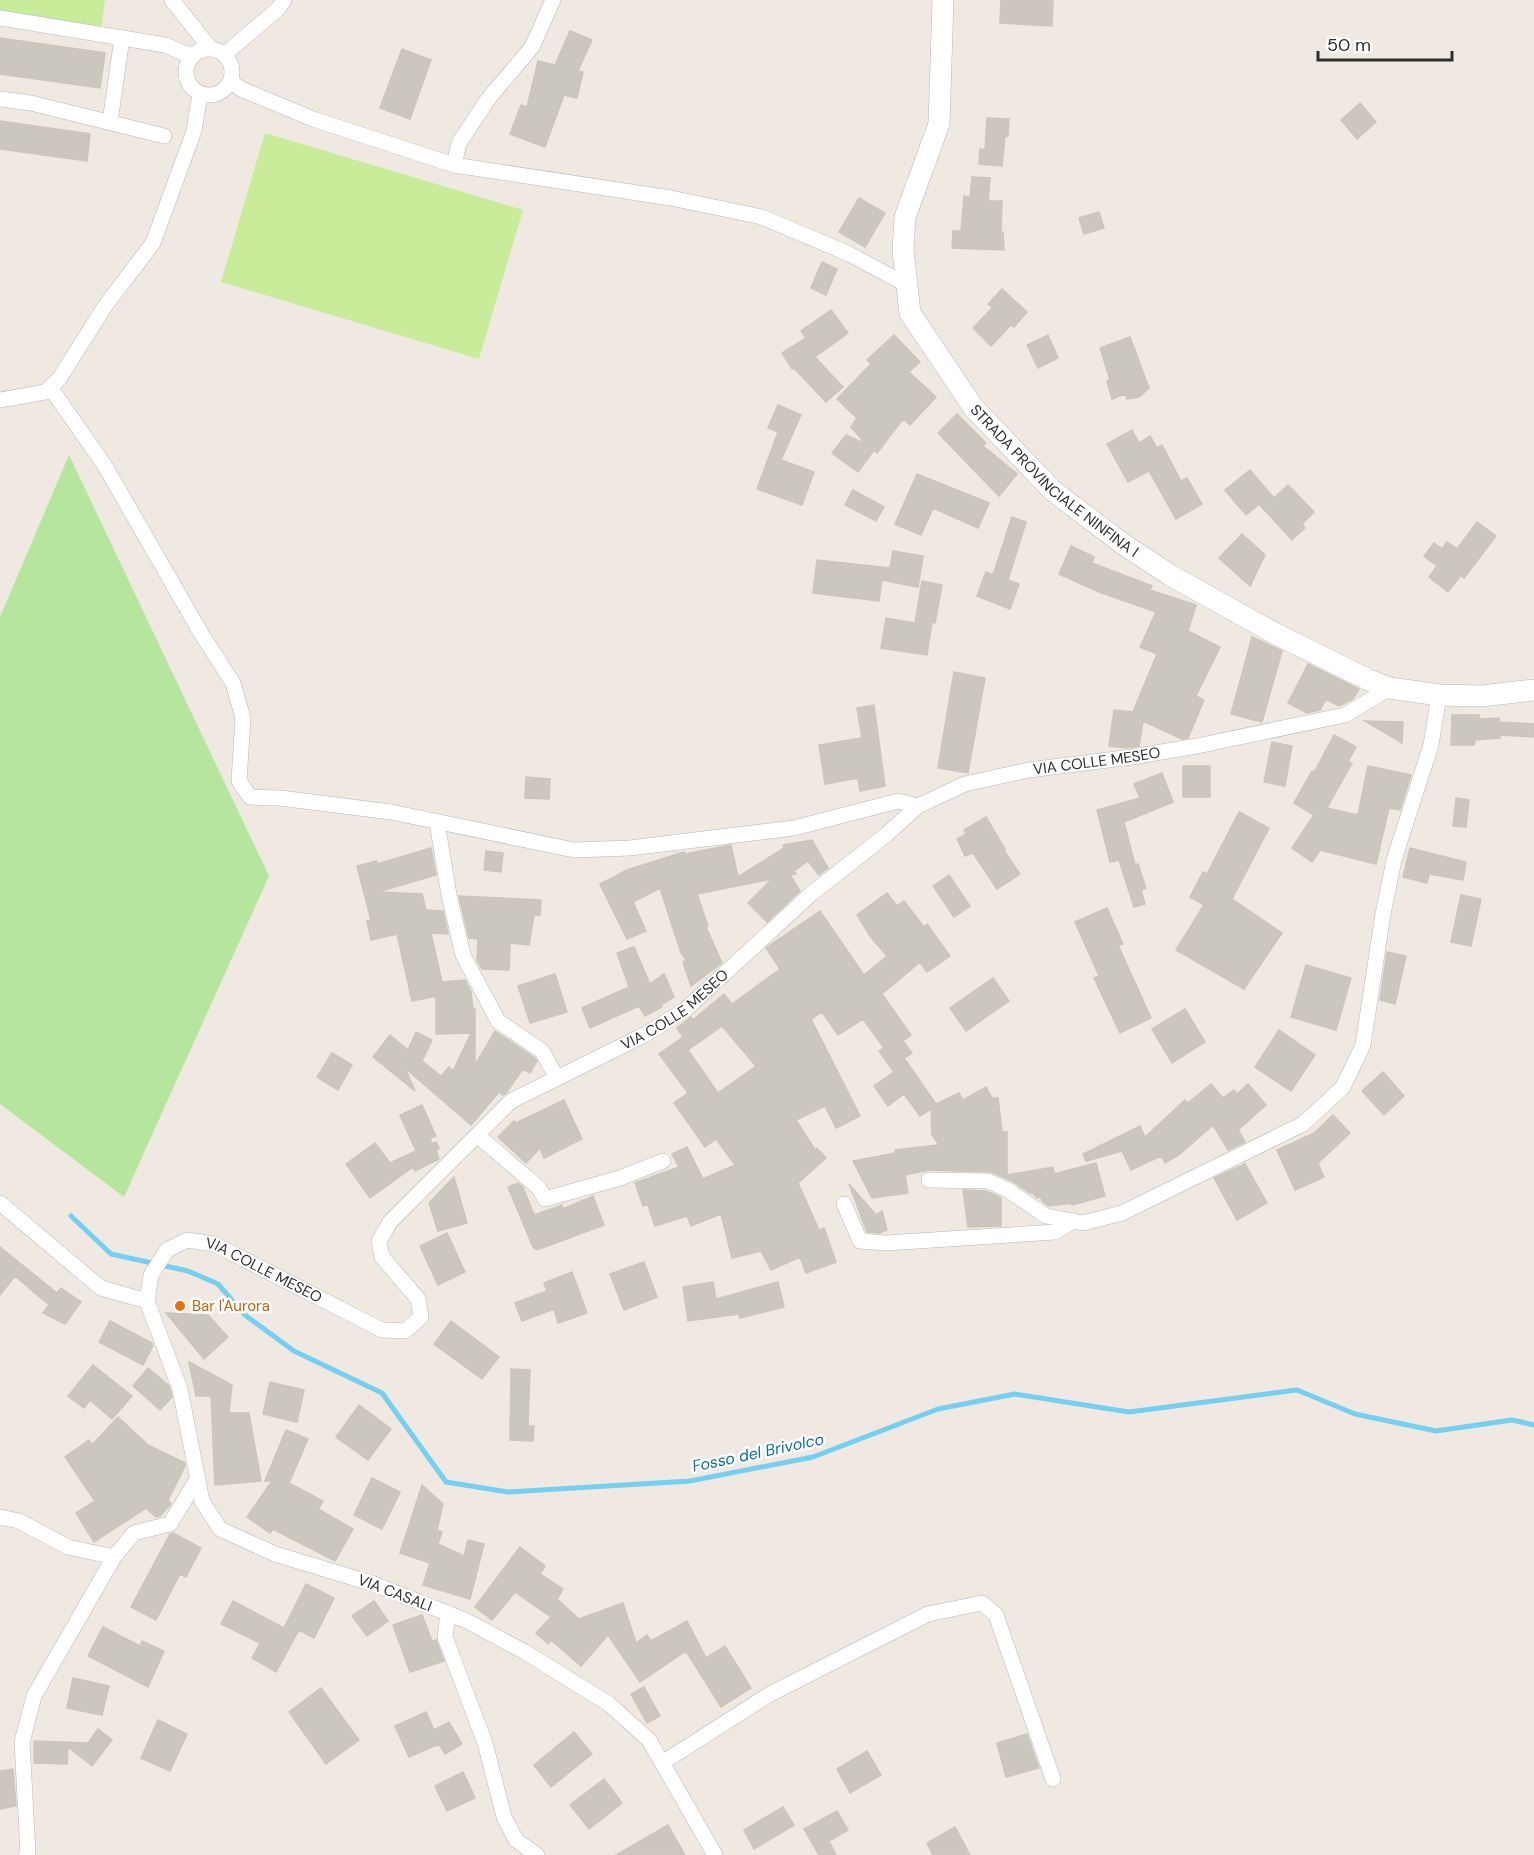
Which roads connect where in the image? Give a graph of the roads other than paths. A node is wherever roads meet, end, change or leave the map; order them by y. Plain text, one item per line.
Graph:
1 (172, 0) edge
2 (284, 0) edge
3 (553, 0) edge
4 (943, 0) edge
5 (0, 18) edge
6 (122, 38) junction
7 (217, 51) junction
8 (191, 56) junction
9 (231, 81) junction
10 (200, 93) junction
11 (0, 99) edge
12 (110, 122) junction
13 (164, 136) dead end
14 (454, 165) junction
15 (907, 285) junction
16 (50, 387) junction
17 (0, 400) edge
18 (1390, 688) junction
19 (1534, 690) edge
20 (1439, 695) junction
21 (918, 806) junction
22 (437, 822) junction
23 (557, 1078) junction
24 (477, 1136) junction
25 (663, 1161) dead end
26 (929, 1180) dead end
27 (0, 1203) edge
28 (844, 1204) dead end
29 (1073, 1221) junction
30 (147, 1300) junction
31 (198, 1478) junction
32 (0, 1517) edge
33 (114, 1557) junction
34 (448, 1613) junction
35 (662, 1763) junction
36 (1053, 1779) dead end
37 (26, 1855) edge
38 (537, 1855) edge
39 (715, 1855) edge

1 - 7 street
2 - 7 street
3 - 14 street
4 - 15 street, STRADA PROVINCIALE NINFINA I
5 - 6 street
6 - 8 street
6 - 12 street
7 - 8 street
7 - 9 street
8 - 10 street
9 - 10 street
9 - 14 street
10 - 16 street
11 - 12 street
12 - 13 street
14 - 15 street
15 - 18 street, STRADA PROVINCIALE NINFINA I
16 - 17 street
16 - 22 street
18 - 20 street, STRADA PROVINCIALE NINFINA I
18 - 21 street, VIA COLLE MESEO
19 - 20 street, STRADA PROVINCIALE NINFINA I
20 - 29 street
21 - 22 street
21 - 23 street, VIA COLLE MESEO
22 - 23 street
23 - 24 street, VIA COLLE MESEO
24 - 25 street
24 - 30 street, VIA COLLE MESEO
26 - 29 street
27 - 30 street
28 - 29 street
30 - 31 street, VIA CASALI
31 - 33 street
31 - 34 street, VIA CASALI
32 - 33 street
33 - 37 street
34 - 35 street, VIA CASALI
34 - 38 street
35 - 36 street
35 - 39 street, VIA CASALI

